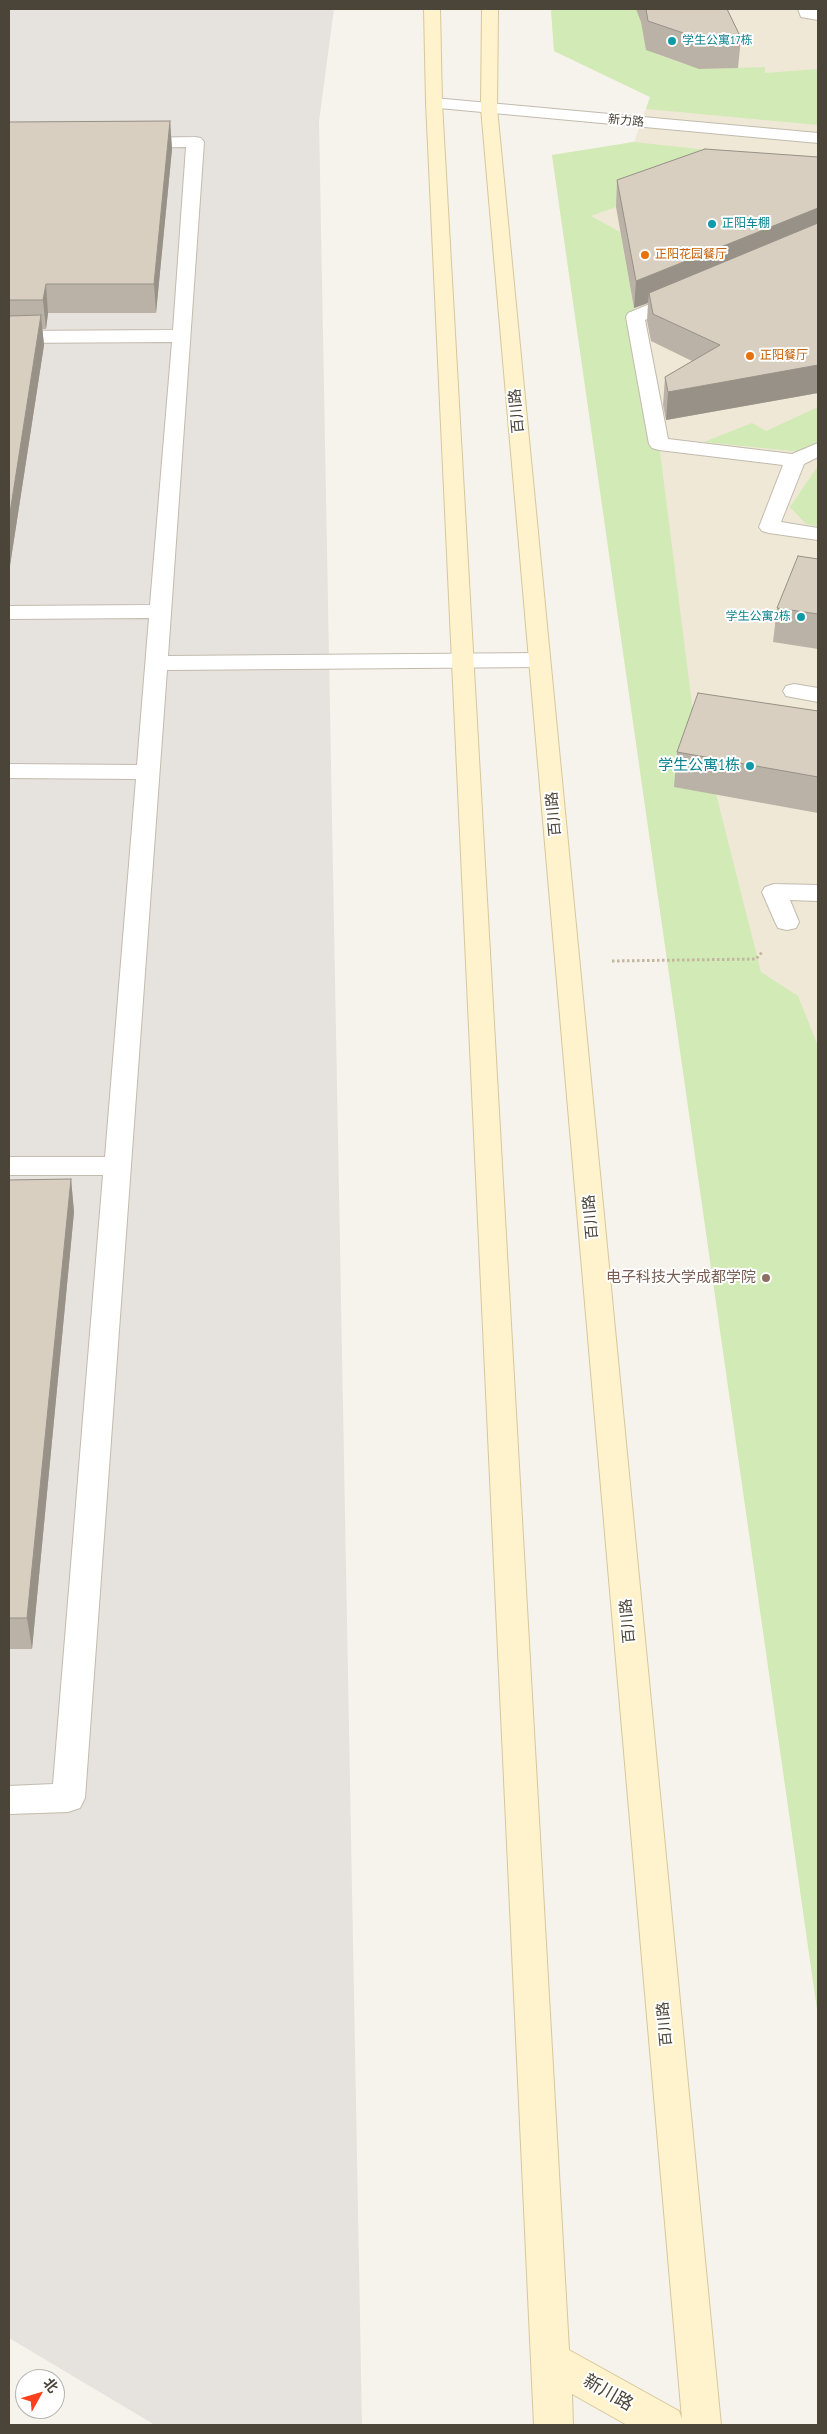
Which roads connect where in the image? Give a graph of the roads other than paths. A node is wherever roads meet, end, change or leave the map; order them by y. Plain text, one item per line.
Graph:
1 (432, 9) edge
2 (490, 9) edge
3 (806, 9) edge
4 (818, 15) edge
5 (434, 103) junction
6 (489, 108) junction
7 (818, 138) edge
8 (117, 143) edge
9 (699, 290) edge
10 (182, 336) junction
11 (9, 337) edge
12 (818, 449) edge
13 (795, 460) junction
14 (818, 534) edge
15 (161, 611) junction
16 (9, 612) edge
17 (540, 660) junction
18 (463, 661) junction
19 (157, 663) junction
20 (794, 691) dead end
21 (818, 695) edge
22 (9, 771) edge
23 (148, 772) junction
24 (818, 893) edge
25 (787, 922) road end
26 (9, 1166) edge
27 (118, 1166) junction
28 (9, 1800) edge
29 (550, 2360) junction
30 (554, 2425) edge
31 (665, 2425) edge
32 (702, 2425) edge

1 - 5 street
2 - 6 street, 百川路
3 - 4 street
5 - 6 street, 新力路
5 - 18 street
6 - 7 street, 新力路
6 - 17 street, 百川路
8 - 10 street
9 - 13 street
10 - 11 street
10 - 15 street
12 - 13 street
13 - 14 street
15 - 16 street
15 - 19 street
17 - 18 street
17 - 32 street, 百川路
18 - 19 street
18 - 29 street
19 - 23 street
20 - 21 street
22 - 23 street
23 - 27 street
24 - 25 street
26 - 27 street
27 - 28 street
29 - 30 street
29 - 31 street, 新川路

